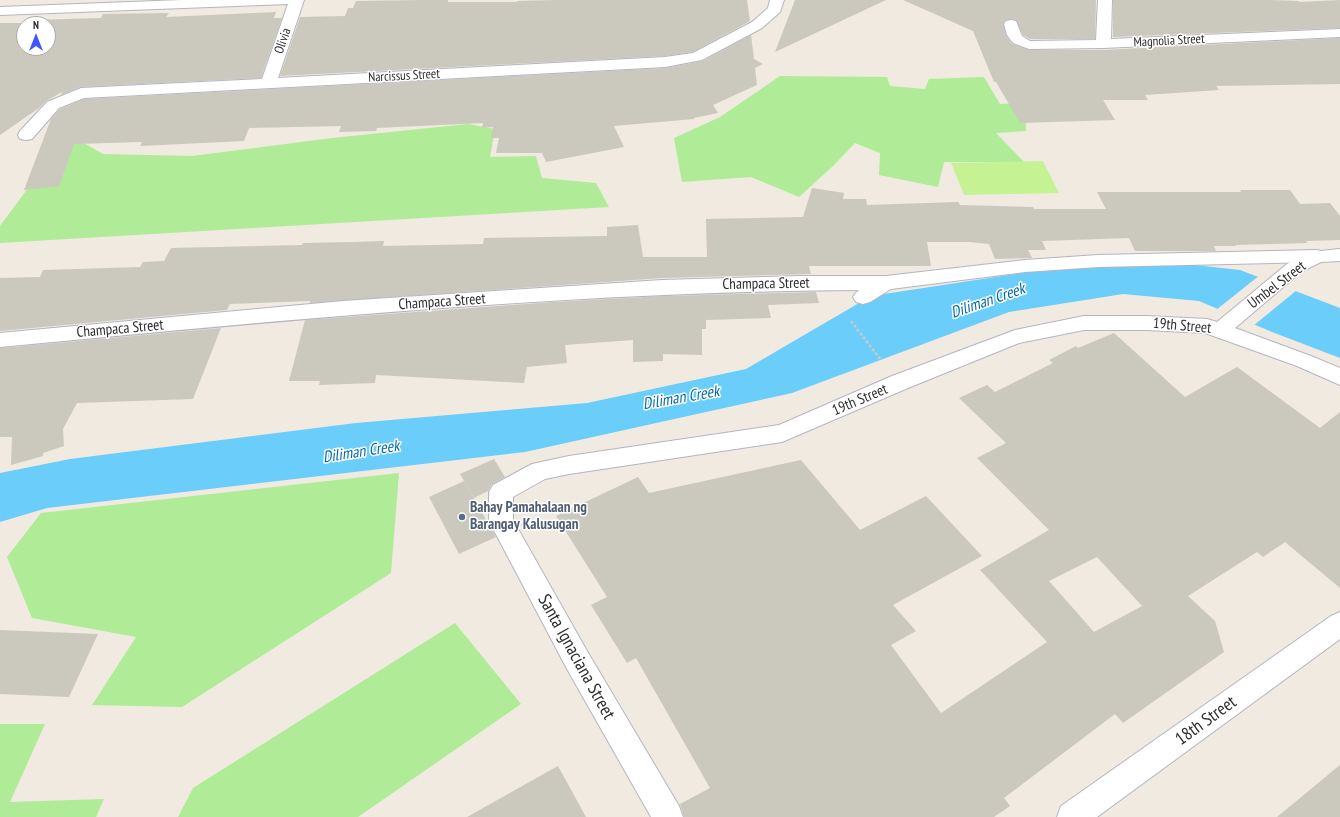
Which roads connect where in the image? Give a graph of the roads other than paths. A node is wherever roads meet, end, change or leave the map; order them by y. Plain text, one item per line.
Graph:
1 (294, 0) edge
2 (297, 0) edge
3 (777, 0) edge
4 (1105, 0) edge
5 (0, 11) edge
6 (1011, 24) dead end
7 (1340, 33) edge
8 (1102, 44) junction
9 (268, 83) junction
10 (26, 135) dead end
11 (1340, 255) edge
12 (1317, 256) junction
13 (886, 283) junction
14 (863, 297) dead end
15 (1224, 327) junction
16 (0, 340) edge
17 (1340, 377) edge
18 (501, 492) joint
19 (1340, 624) edge
20 (668, 817) edge
21 (1072, 817) edge

1 - 5 street
2 - 9 street, Olivia
3 - 9 street, Narcissus Street
4 - 8 street
6 - 8 street, Magnolia Street
7 - 8 street, Magnolia Street
9 - 10 street, Narcissus Street
11 - 12 street, Umbel Street
12 - 13 street, Champaca Street
12 - 15 street, Umbel Street
13 - 14 street
13 - 16 street, Champaca Street
15 - 17 street, 19th Street
15 - 18 street, 19th Street
18 - 20 street, Santa Ignaciana Street
19 - 21 street, 18th Street

